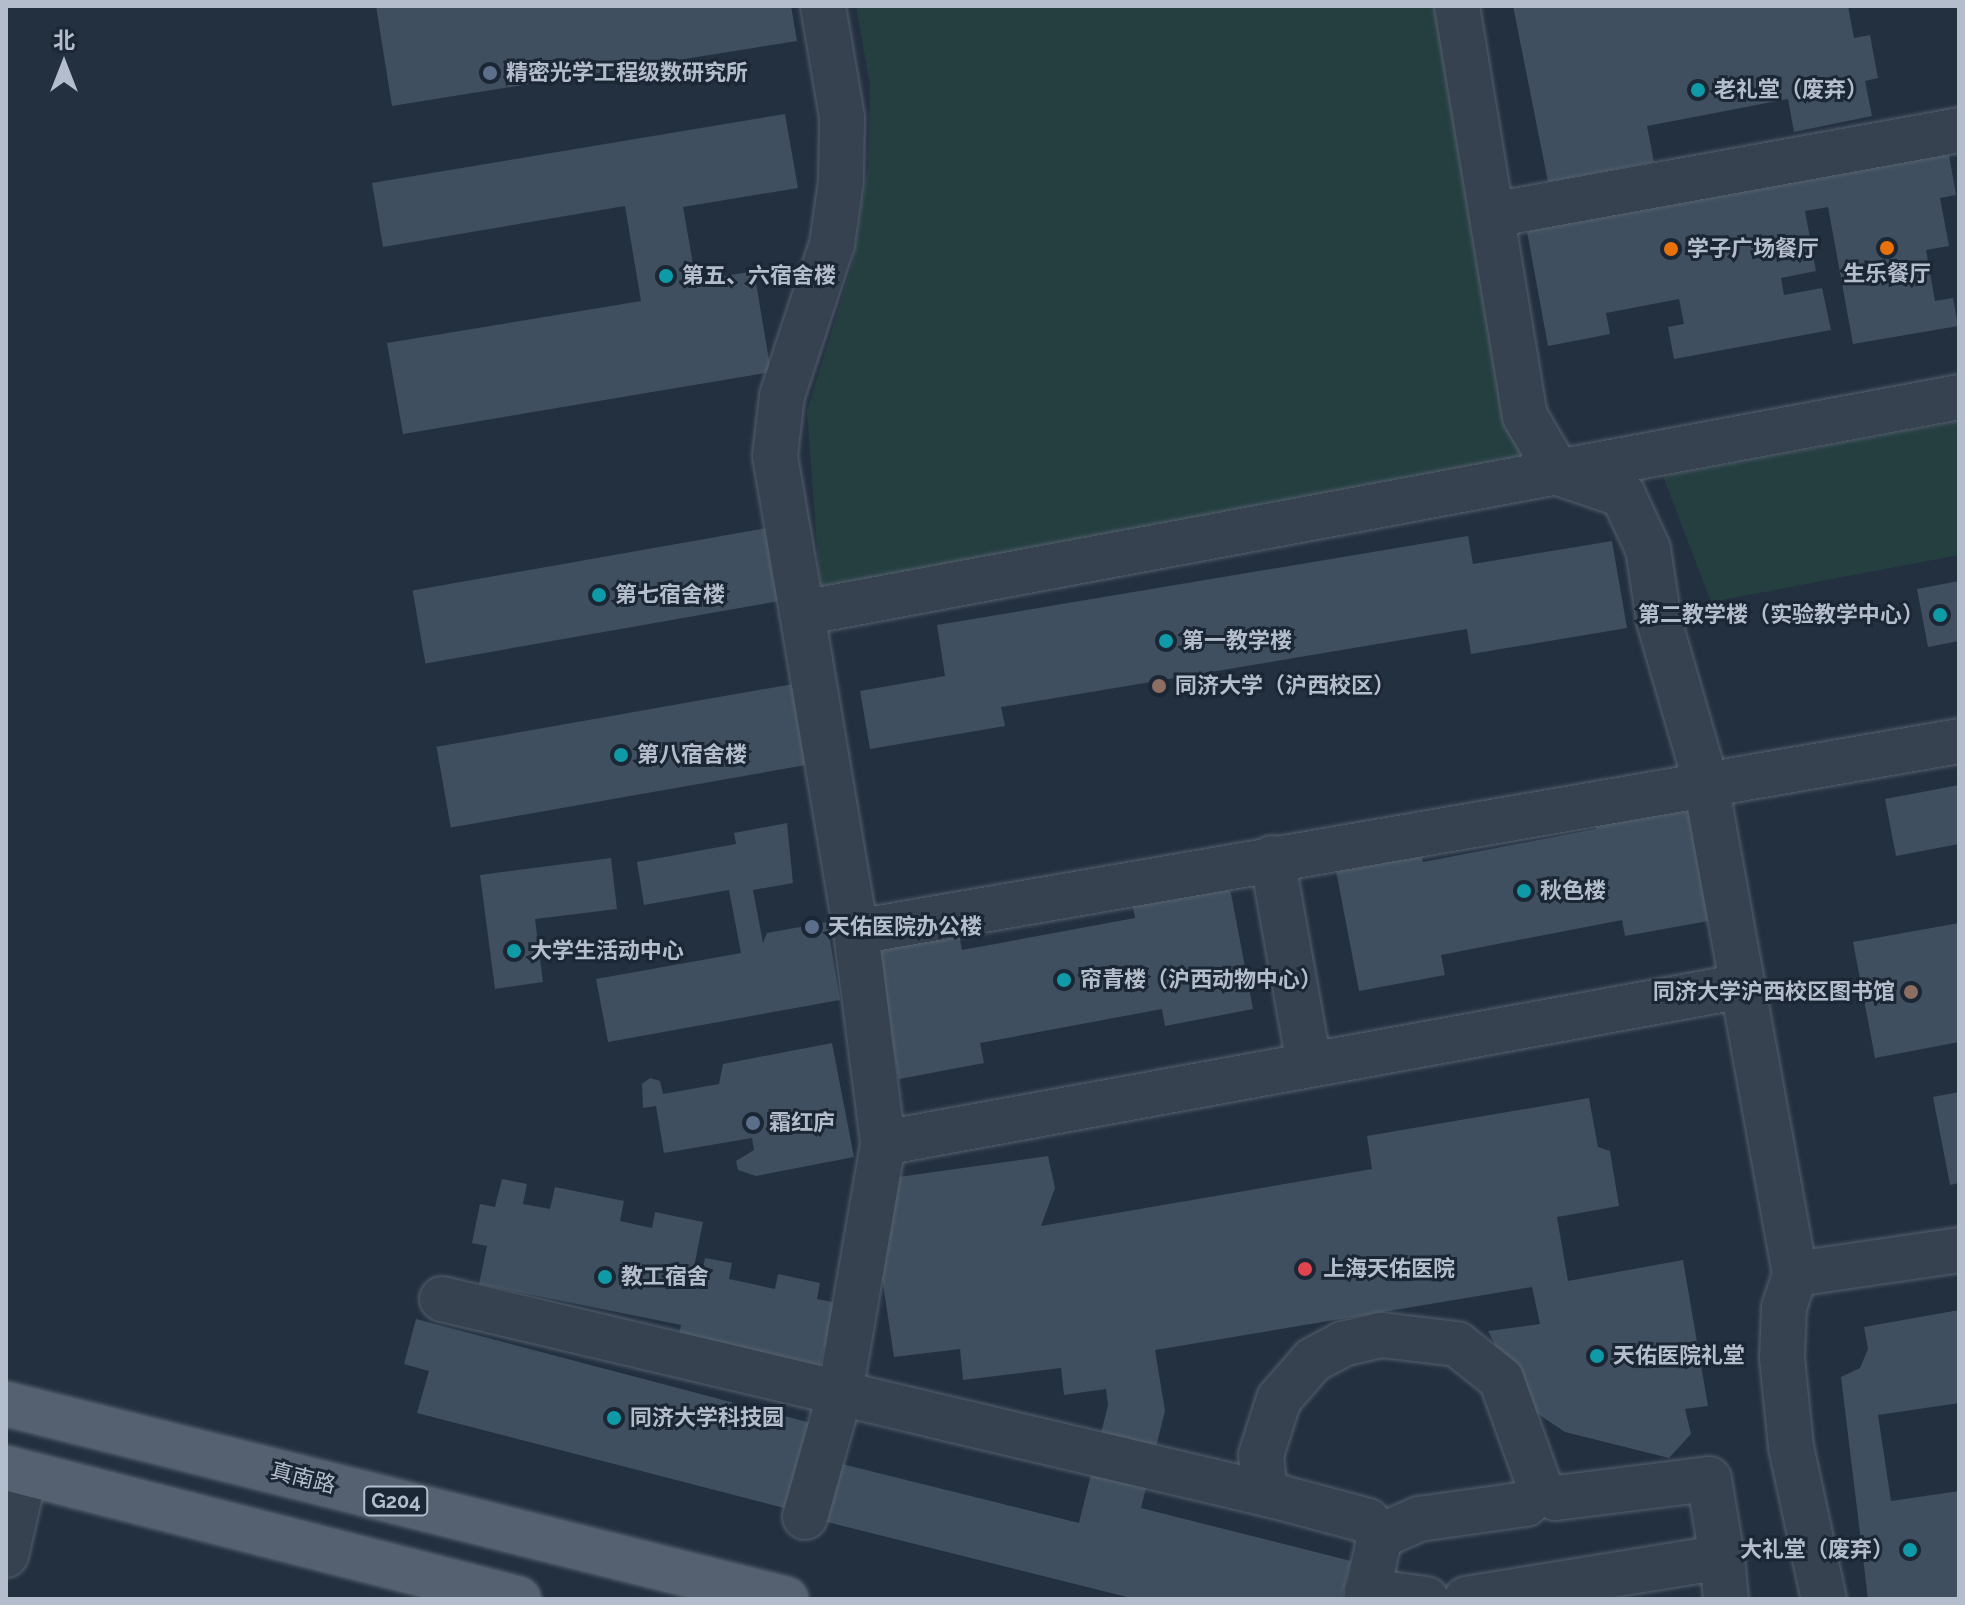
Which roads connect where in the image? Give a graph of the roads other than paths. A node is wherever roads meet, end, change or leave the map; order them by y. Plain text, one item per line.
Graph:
1 (823, 6) edge
2 (1457, 6) edge
3 (1959, 130) edge
4 (1492, 215) junction
5 (1959, 397) edge
6 (1558, 473) junction
7 (802, 613) junction
8 (1959, 741) edge
9 (1705, 779) junction
10 (1272, 858) junction
11 (856, 932) junction
12 (1743, 986) junction
13 (1309, 1064) junction
14 (883, 1143) junction
15 (1959, 1250) edge
16 (1795, 1274) junction
17 (442, 1299) dead end
18 (840, 1393) junction
19 (6, 1404) edge
20 (15, 1471) edge
21 (1541, 1490) junction
22 (1275, 1496) junction
23 (805, 1517) dead end
24 (1380, 1536) junction
25 (6, 1555) edge
26 (1724, 1578) edge
27 (1366, 1595) edge
28 (519, 1599) edge
29 (786, 1599) edge
30 (1426, 1599) edge
31 (1466, 1599) edge
32 (1824, 1599) edge

1 - 7 lane
2 - 4 lane
3 - 4 lane
4 - 6 lane
5 - 6 lane
6 - 7 lane
6 - 9 lane
7 - 11 lane
8 - 9 lane
9 - 10 lane
9 - 12 lane
10 - 11 lane
10 - 13 lane
11 - 14 lane
12 - 13 lane
12 - 16 lane
13 - 14 lane
14 - 18 lane
15 - 16 lane
16 - 32 lane
17 - 18 lane
18 - 22 lane
18 - 23 lane
19 - 29 main road, 真南路 / G204
20 - 25 lane
20 - 28 main road
21 - 22 lane
21 - 24 lane
21 - 26 lane
22 - 24 lane
24 - 27 lane
26 - 31 lane
27 - 30 lane

